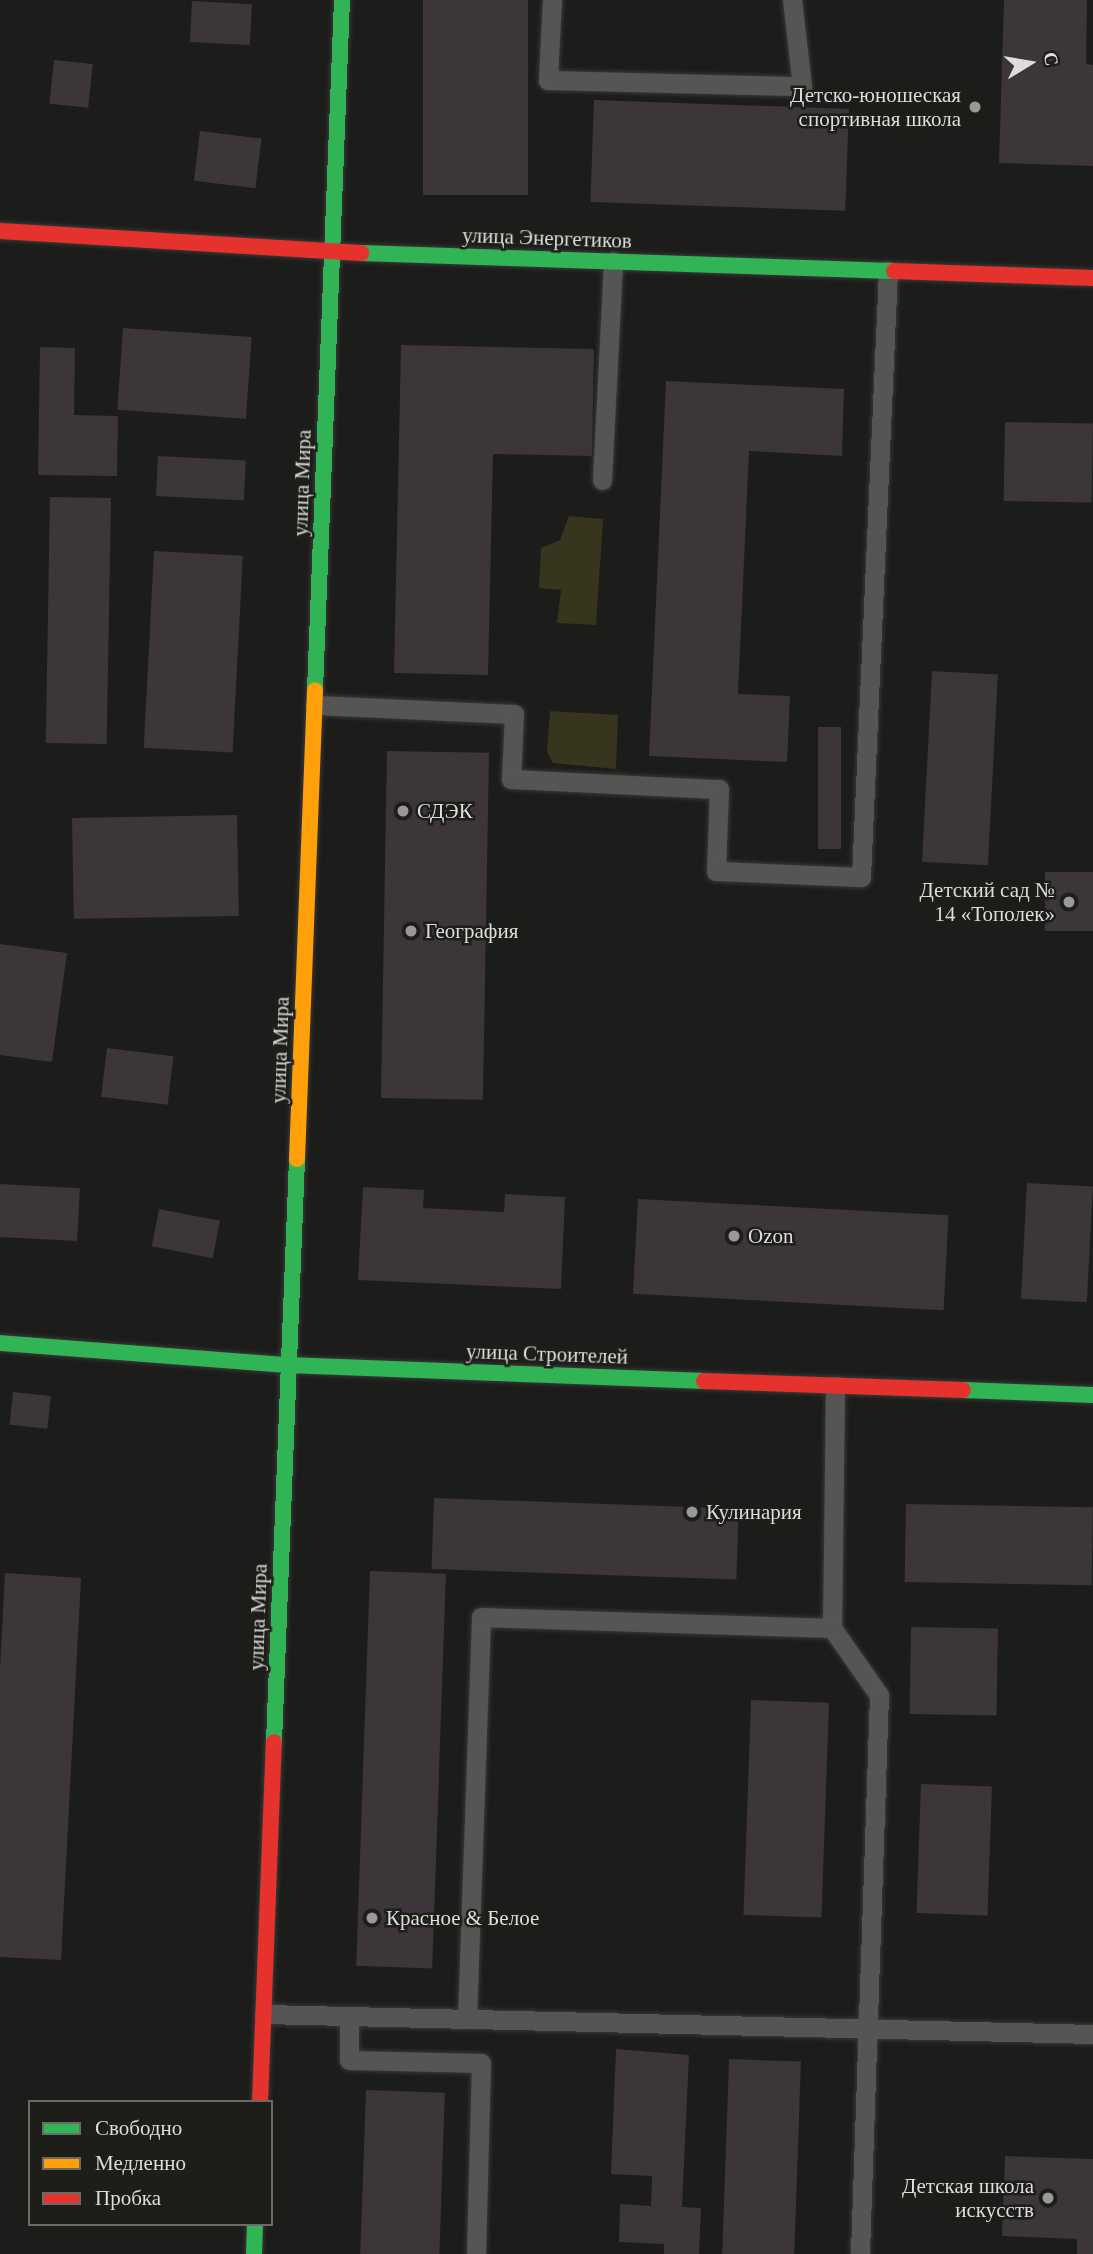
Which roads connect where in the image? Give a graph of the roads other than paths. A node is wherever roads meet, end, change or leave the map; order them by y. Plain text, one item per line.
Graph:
1 (342, 0) edge
2 (552, 0) edge
3 (792, 0) edge
4 (0, 231) edge
5 (332, 252) junction
6 (612, 261) junction
7 (888, 271) junction
8 (1093, 278) edge
9 (602, 480) dead end
10 (314, 705) junction
11 (0, 1343) edge
12 (289, 1365) junction
13 (835, 1385) junction
14 (1093, 1395) edge
15 (832, 1628) junction
16 (264, 2014) junction
17 (349, 2017) junction
18 (467, 2019) junction
19 (867, 2029) junction
20 (1093, 2034) edge
21 (260, 2100) edge
22 (256, 2226) edge
23 (254, 2254) edge
24 (477, 2254) edge
25 (860, 2254) edge

1 - 5 street, улица Мира
2 - 3 lane
4 - 5 street, улица Энергетиков
5 - 6 street, улица Энергетиков
5 - 10 street, улица Мира
6 - 7 street, улица Энергетиков
6 - 9 lane
7 - 8 street, улица Энергетиков
7 - 10 lane
10 - 12 street, улица Мира
11 - 12 street, улица Строителей
12 - 13 street, улица Строителей
12 - 16 street, улица Мира
13 - 14 street, улица Строителей
13 - 15 lane
15 - 18 lane
15 - 19 lane
16 - 17 lane
16 - 21 street, улица Мира
17 - 18 lane
17 - 24 lane
18 - 19 lane
19 - 20 lane
19 - 25 lane
22 - 23 street

